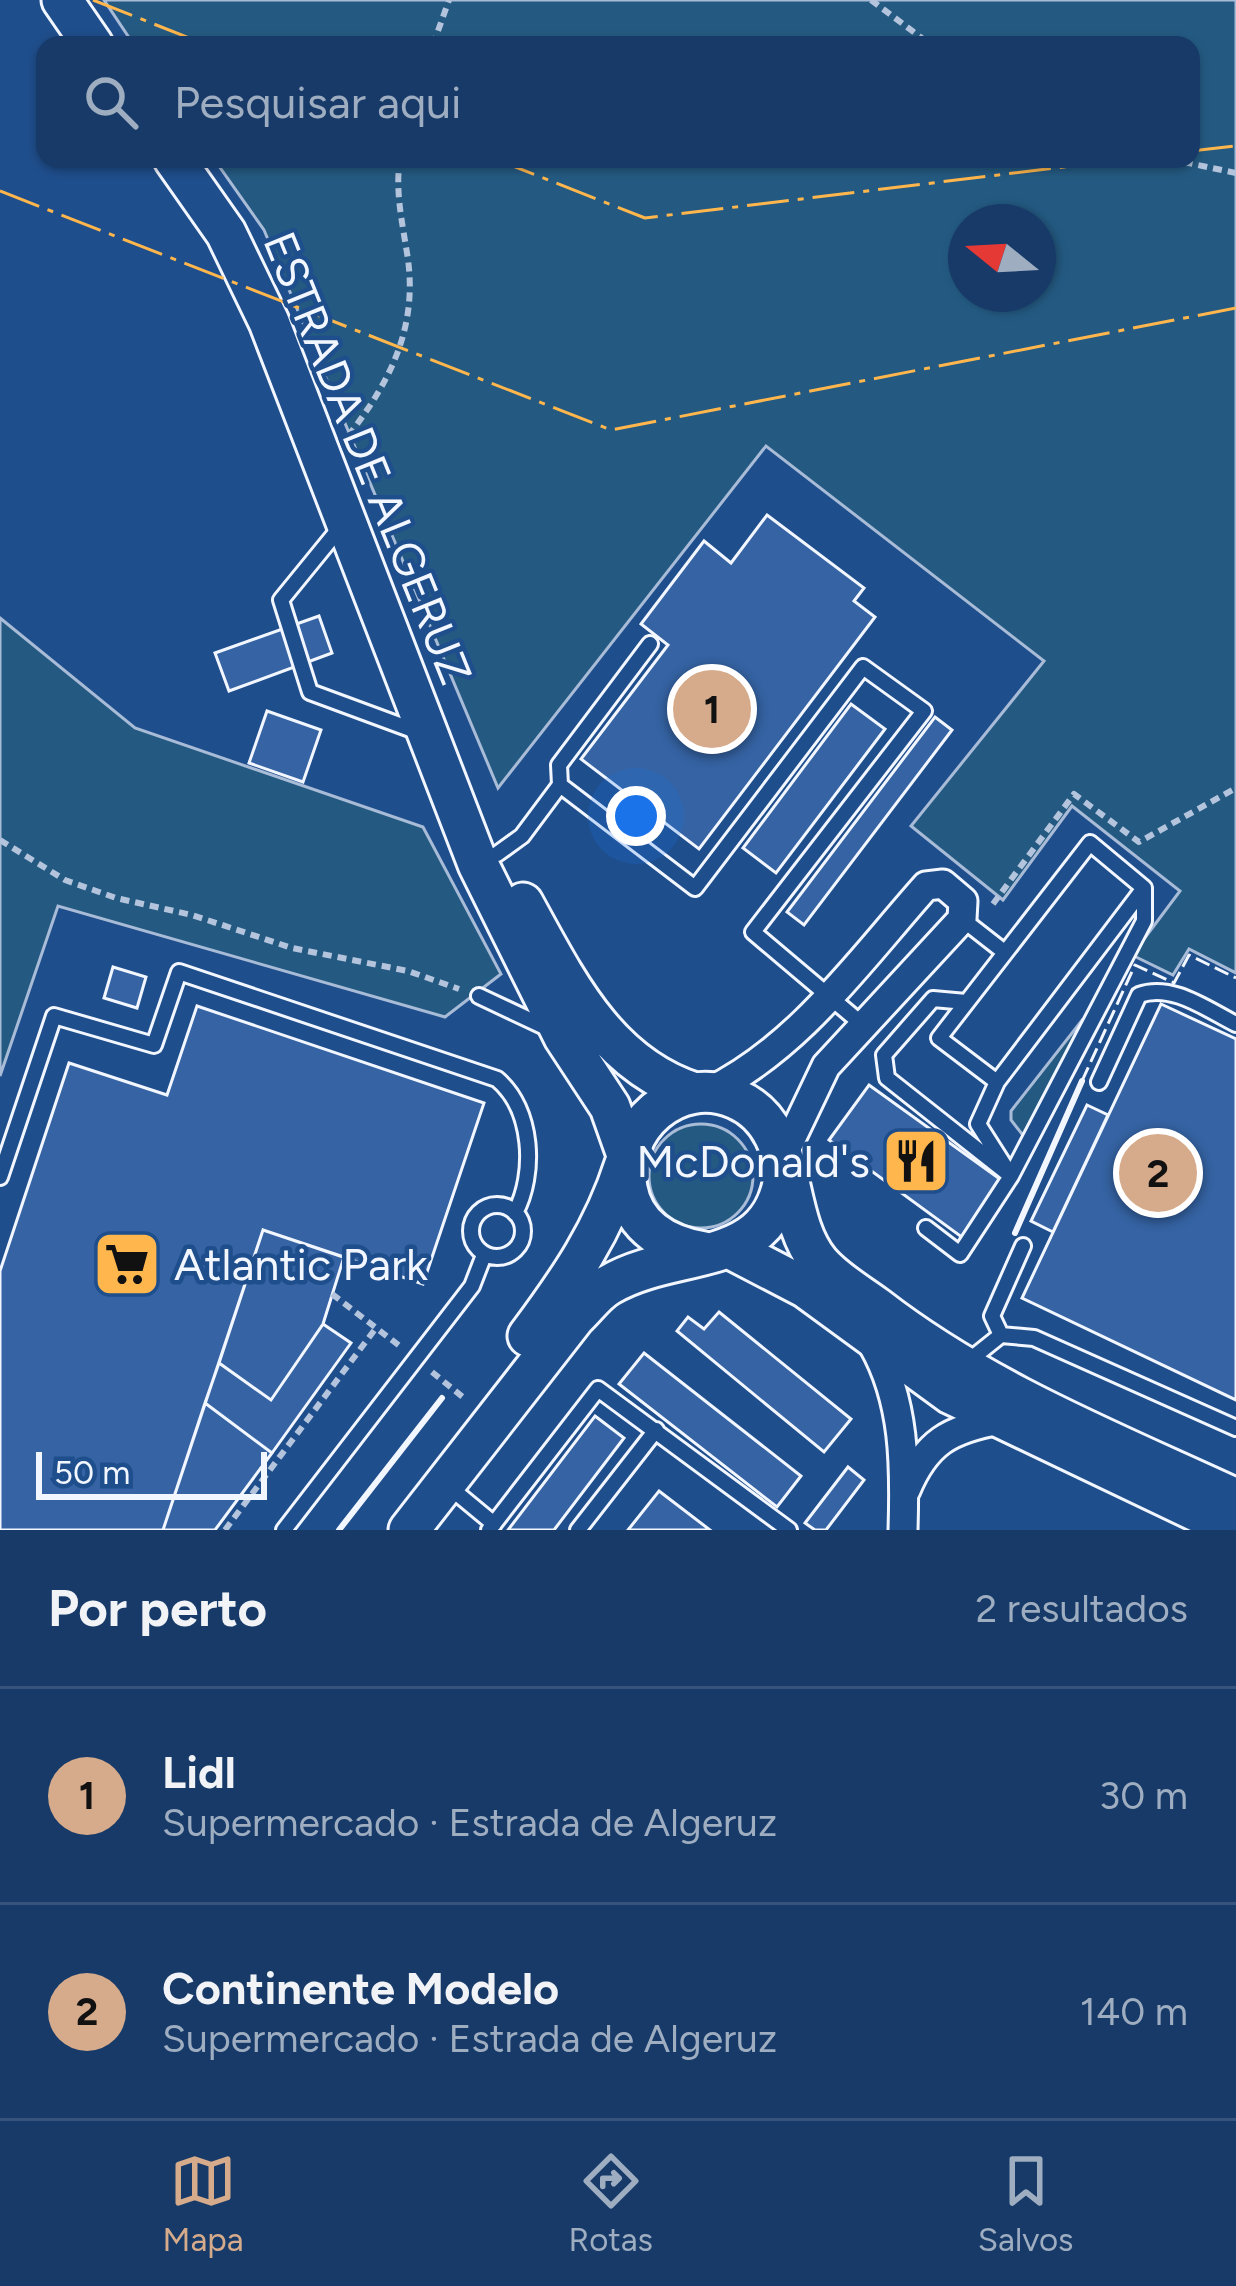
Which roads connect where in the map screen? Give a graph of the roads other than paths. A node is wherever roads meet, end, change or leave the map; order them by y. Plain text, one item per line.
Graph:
1 (62, 0) edge
2 (87, 36) edge
3 (179, 168) edge
4 (343, 524) junction
5 (650, 644) dead end
6 (428, 736) junction
7 (560, 785) junction
8 (497, 854) junction
9 (1144, 888) junction
10 (962, 919) junction
11 (1003, 951) junction
12 (830, 994) junction
13 (479, 996) road end
14 (966, 1002) junction
15 (1236, 1024) edge
16 (863, 1025) junction
17 (564, 1037) junction
18 (997, 1082) junction
19 (1099, 1082) dead end
20 (702, 1092) junction
21 (626, 1160) junction
22 (784, 1164) junction
23 (1011, 1176) junction
24 (0, 1177) edge
25 (515, 1213) junction
26 (926, 1228) dead end
27 (1023, 1246) dead end
28 (717, 1251) junction
29 (484, 1255) junction
30 (1001, 1334) junction
31 (867, 1336) junction
32 (962, 1366) junction
33 (1000, 1420) junction
34 (1236, 1428) edge
35 (656, 1430) junction
36 (904, 1493) junction
37 (1236, 1498) edge
38 (425, 1512) edge
39 (492, 1527) edge
40 (284, 1530) edge
41 (381, 1530) edge
42 (578, 1530) edge
43 (789, 1530) edge
44 (903, 1530) edge
45 (1236, 1530) edge

1 - 2 main road
3 - 4 main road, ESTRADA DE ALGERUZ
4 - 6 main road, ESTRADA DE ALGERUZ
4 - 6 lane
5 - 7 lane
6 - 8 main road, ESTRADA DE ALGERUZ
6 - 17 main road, ESTRADA DE ALGERUZ
7 - 8 lane
7 - 12 lane
8 - 20 main road, ESTRADA DE ALGERUZ
9 - 11 lane
9 - 18 lane
9 - 23 lane
10 - 11 lane
10 - 12 street
10 - 16 street
11 - 14 lane
12 - 16 lane
12 - 20 street
13 - 17 lane
14 - 18 lane
14 - 23 lane
15 - 19 lane
16 - 22 street
17 - 21 main road, ESTRADA DE ALGERUZ
18 - 23 lane
20 - 21 main road
20 - 22 main road, ESTRADA DE ALGERUZ
21 - 28 main road, ESTRADA DE ALGERUZ
21 - 41 main road
22 - 28 main road
22 - 32 main road, ESTRADA DE ALGERUZ
23 - 26 lane
24 - 25 lane
25 - 29 lane
25 - 29 lane
27 - 30 lane
28 - 31 main road, ESTRADA DE ALGERUZ
28 - 38 main road
29 - 40 lane
30 - 32 lane
30 - 34 lane
31 - 33 main road, ESTRADA DE ALGERUZ
31 - 36 street
32 - 37 main road, ESTRADA DE ALGERUZ
33 - 36 street
33 - 45 main road, ESTRADA DE ALGERUZ
35 - 39 lane
35 - 42 lane
35 - 43 lane
36 - 44 street
38 - 39 lane

